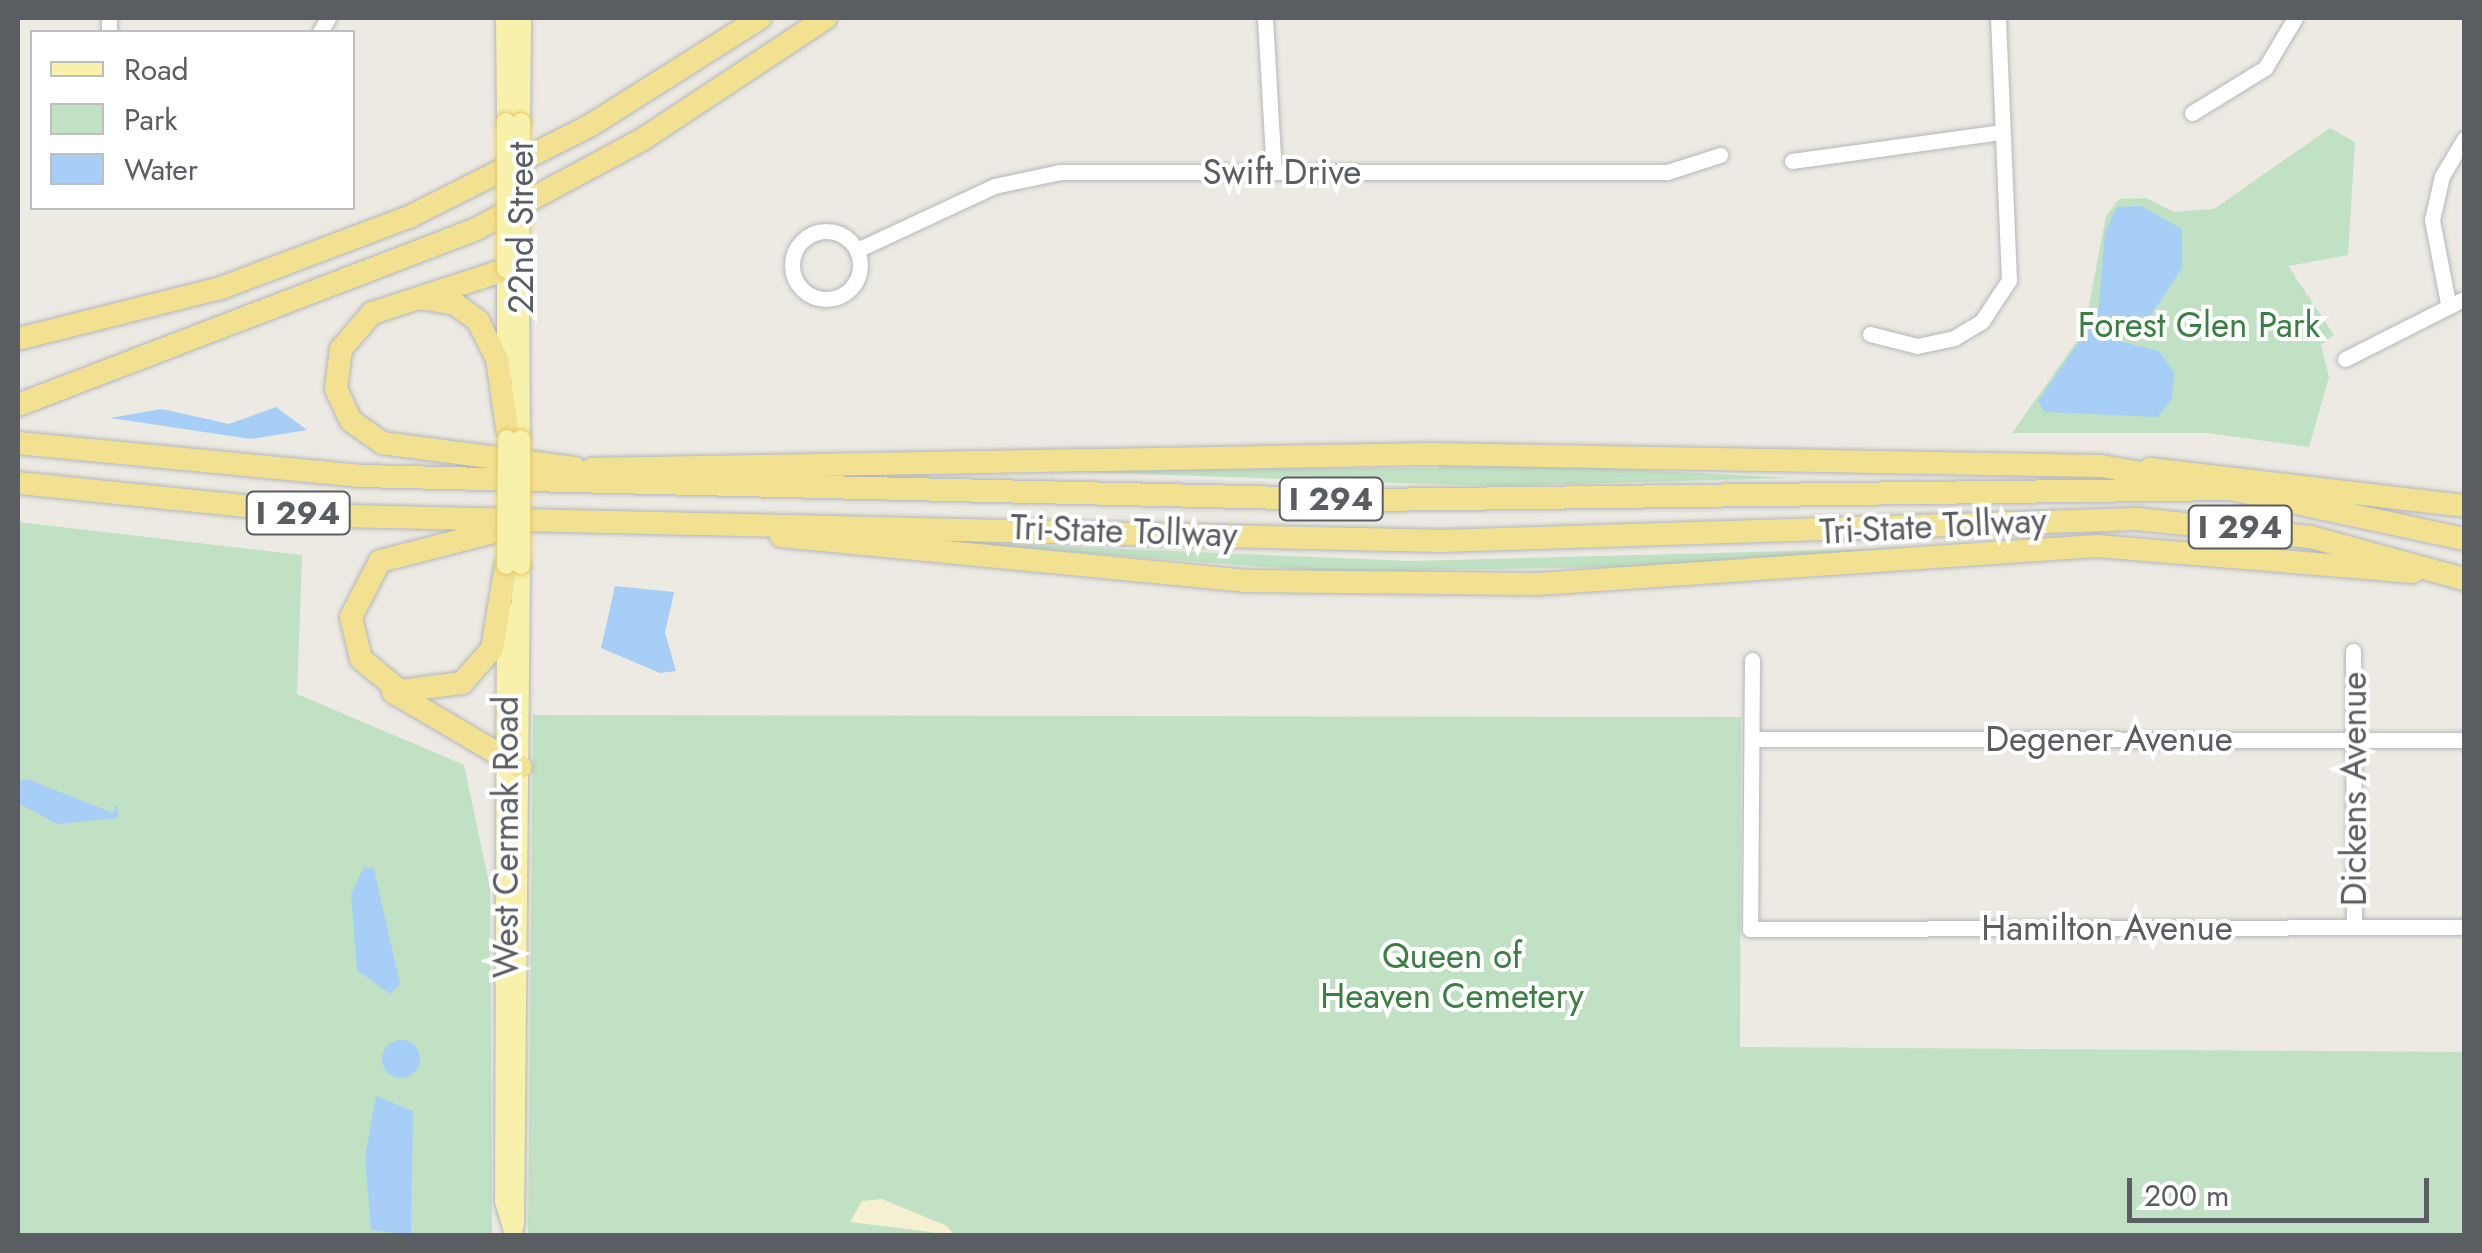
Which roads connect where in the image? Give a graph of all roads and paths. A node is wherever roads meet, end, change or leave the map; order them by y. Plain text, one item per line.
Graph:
1 (505, 18) edge
2 (522, 18) edge
3 (760, 18) edge
4 (826, 18) edge
5 (1265, 18) edge
6 (1998, 18) edge
7 (2294, 18) edge
8 (2192, 113) dead end
9 (514, 122) junction
10 (2002, 132) junction
11 (2464, 139) edge
12 (1720, 155) dead end
13 (1792, 161) dead end
14 (1274, 172) junction
15 (857, 250) junction
16 (513, 267) junction
17 (405, 298) junction
18 (2456, 301) edge
19 (1870, 334) dead end
20 (18, 338) edge
21 (2345, 359) dead end
22 (18, 406) edge
23 (512, 435) junction
24 (18, 443) edge
25 (884, 460) junction
26 (2101, 466) junction
27 (598, 468) junction
28 (430, 478) junction
29 (18, 483) edge
30 (2232, 489) junction
31 (1098, 492) junction
32 (2464, 506) edge
33 (579, 522) junction
34 (663, 524) junction
35 (2464, 539) edge
36 (513, 565) junction
37 (2456, 576) edge
38 (2354, 651) dead end
39 (1752, 660) dead end
40 (374, 677) junction
41 (1753, 739) junction
42 (2354, 740) junction
43 (2464, 740) edge
44 (514, 765) junction
45 (2464, 927) edge
46 (2354, 928) junction
47 (514, 1235) edge

1 - 9 main road, 22nd Street
2 - 9 main road, 22nd Street
3 - 20 highway
4 - 22 highway
5 - 14 street
6 - 10 street
7 - 8 street
9 - 16 main road, 22nd Street, bridge
10 - 13 street
10 - 19 street
11 - 18 street
12 - 14 street, Swift Drive
14 - 15 street, Swift Drive
15 - 15 street
16 - 17 highway
16 - 23 main road, 22nd Street
17 - 23 highway
17 - 27 highway
18 - 21 street
23 - 36 main road, West Cermak Road, bridge
24 - 28 highway, Tri-State Tollway / I 294
25 - 26 highway
25 - 27 highway
25 - 31 highway
26 - 30 highway
26 - 32 highway
27 - 28 highway
28 - 31 highway, Tri-State Tollway / I 294
29 - 33 highway, Tri-State Tollway / I 294
30 - 31 highway, Tri-State Tollway / I 294
30 - 35 highway, Tri-State Tollway / I 294
33 - 34 highway, Tri-State Tollway / I 294
33 - 40 highway
34 - 37 highway
34 - 37 highway, Tri-State Tollway / I 294
36 - 40 highway
36 - 44 main road, West Cermak Road
38 - 42 street, Dickens Avenue
39 - 41 street
40 - 44 highway
41 - 42 street, Degener Avenue
41 - 46 street, Hamilton Avenue
42 - 43 street, Degener Avenue
42 - 46 street, Dickens Avenue
44 - 47 main road, West Cermak Road
45 - 46 street, Hamilton Avenue

